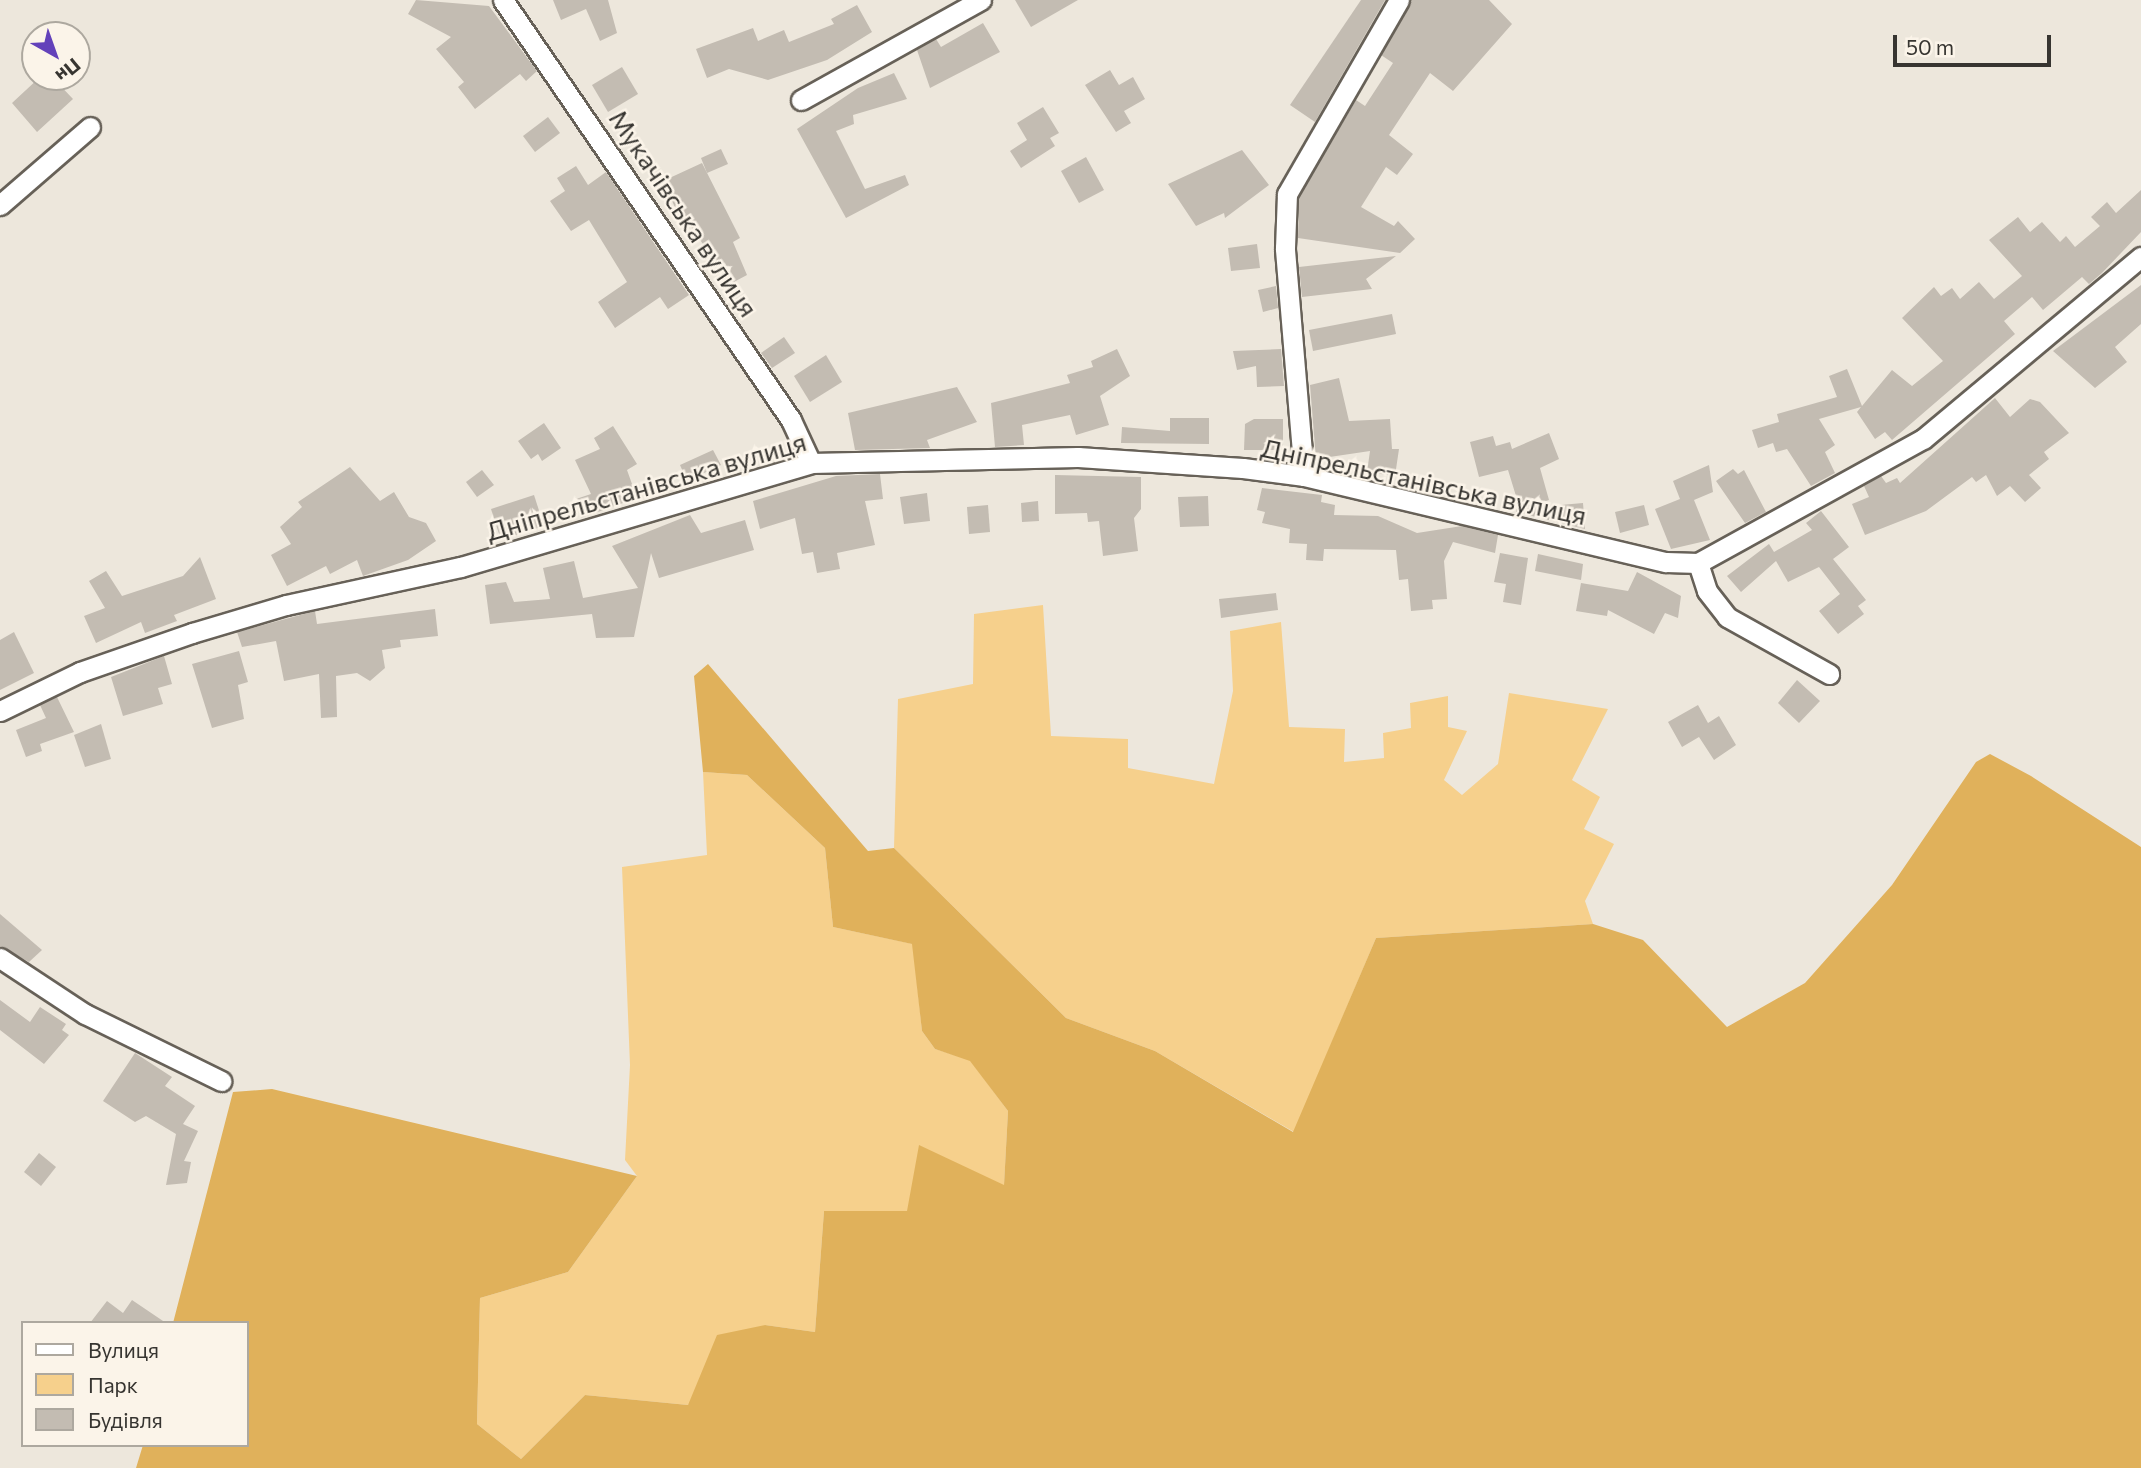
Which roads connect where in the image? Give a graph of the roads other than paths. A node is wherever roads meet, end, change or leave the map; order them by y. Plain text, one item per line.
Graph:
1 (503, 0) edge
2 (981, 0) edge
3 (1399, 0) edge
4 (801, 100) dead end
5 (90, 127) dead end
6 (0, 205) edge
7 (2141, 257) edge
8 (811, 463) junction
9 (1304, 476) junction
10 (1698, 563) junction
11 (1829, 674) dead end
12 (0, 710) edge
13 (0, 958) edge
14 (220, 1081) dead end

1 - 8 street, Мукачівська вулиця
2 - 4 street
3 - 9 street
5 - 6 street
7 - 10 street
8 - 9 street, Дніпрельстанівська вулиця
8 - 12 street, Дніпрельстанівська вулиця
9 - 10 street, Дніпрельстанівська вулиця
10 - 11 street
13 - 14 street

